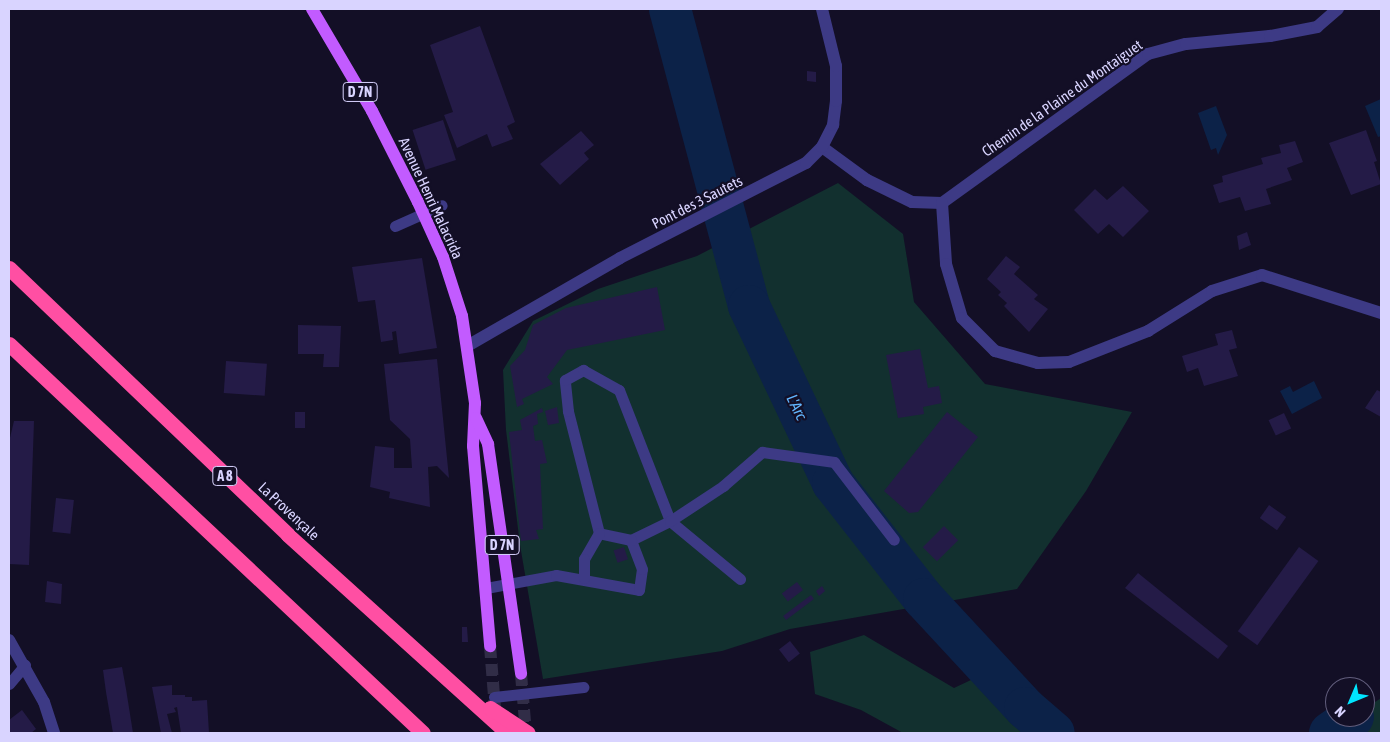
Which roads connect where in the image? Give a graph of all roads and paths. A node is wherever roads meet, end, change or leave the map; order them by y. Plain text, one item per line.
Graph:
1 (312, 9) edge
2 (822, 9) edge
3 (1338, 9) edge
4 (822, 147) junction
5 (942, 203) junction
6 (442, 205) dead end
7 (424, 213) junction
8 (395, 226) dead end
9 (9, 268) edge
10 (1381, 313) edge
11 (9, 344) edge
12 (469, 345) junction
13 (476, 418) junction
14 (670, 521) junction
15 (599, 533) junction
16 (631, 540) junction
17 (894, 540) dead end
18 (584, 578) junction
19 (740, 579) dead end
20 (508, 583) junction
21 (486, 588) junction
22 (9, 640) edge
23 (490, 646) tunnel mouth
24 (25, 665) junction
25 (521, 674) tunnel mouth
26 (446, 678) junction
27 (9, 684) edge
28 (583, 687) dead end
29 (494, 697) dead end
30 (54, 733) edge
31 (423, 733) edge
32 (507, 733) edge
33 (528, 733) edge

1 - 7 main road, Avenue Henri Malacrida / D 7N
2 - 4 street, Pont des 3 Sautets
3 - 5 street, Chemin de la Plaine du Montaiguet
4 - 5 street
4 - 12 street, Pont des 3 Sautets
5 - 10 street
6 - 7 lane
7 - 8 lane
7 - 12 main road, Avenue Henri Malacrida / D 7N
9 - 26 highway, La Provençale / A 8
11 - 31 highway
12 - 13 main road, Avenue Henri Malacrida / D 7N
13 - 20 main road, Avenue Henri Malacrida / D 7N
13 - 21 main road, Avenue Henri Malacrida / D 7N
14 - 15 lane
14 - 16 lane
14 - 17 lane
14 - 19 lane
15 - 16 lane
15 - 18 lane
16 - 18 lane
18 - 20 lane
20 - 21 lane
20 - 25 main road, Avenue Henri Malacrida / D 7N
21 - 23 main road, Avenue Henri Malacrida / D 7N
22 - 24 street
24 - 27 lane
24 - 30 street
26 - 32 highway, La Provençale / A 8
26 - 33 highway
28 - 29 lane

